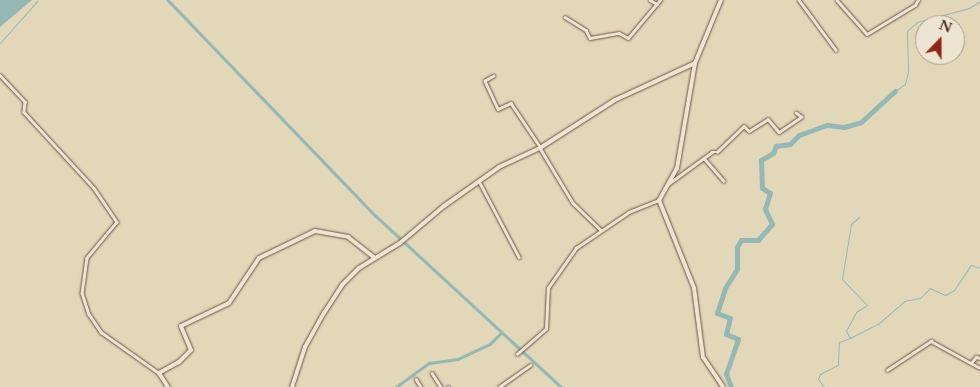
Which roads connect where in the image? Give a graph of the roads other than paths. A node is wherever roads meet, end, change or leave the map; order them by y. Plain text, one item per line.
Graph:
1 (650, 0) edge
2 (660, 0) edge
3 (721, 0) edge
4 (799, 0) edge
5 (837, 0) edge
6 (918, 0) edge
7 (657, 4) junction
8 (565, 17) dead end
9 (836, 50) dead end
10 (695, 62) junction
11 (0, 75) edge
12 (494, 76) dead end
13 (796, 113) dead end
14 (540, 148) junction
15 (704, 158) junction
16 (724, 181) dead end
17 (479, 182) junction
18 (668, 184) junction
19 (659, 200) junction
20 (602, 230) junction
21 (374, 257) junction
22 (519, 257) dead end
23 (518, 354) dead end
24 (980, 358) edge
25 (971, 363) junction
26 (530, 365) dead end
27 (980, 368) edge
28 (887, 370) dead end
29 (159, 373) junction
30 (432, 374) dead end
31 (416, 379) dead end
32 (168, 387) edge
33 (292, 387) edge
34 (421, 387) edge
35 (441, 387) edge
36 (499, 387) edge
37 (723, 387) edge

1 - 7 street
2 - 7 street
3 - 10 street
4 - 9 street
5 - 6 street
7 - 8 street
10 - 14 street
10 - 18 street
11 - 29 street
12 - 14 street
13 - 15 street
14 - 17 street
14 - 20 street
15 - 16 street
15 - 18 street
17 - 21 street
17 - 22 street
18 - 19 street
19 - 20 street
19 - 37 street
20 - 23 street
21 - 29 street
21 - 33 street
24 - 25 street
25 - 27 street
25 - 28 street
26 - 36 street
29 - 32 street
30 - 35 street
31 - 34 street

